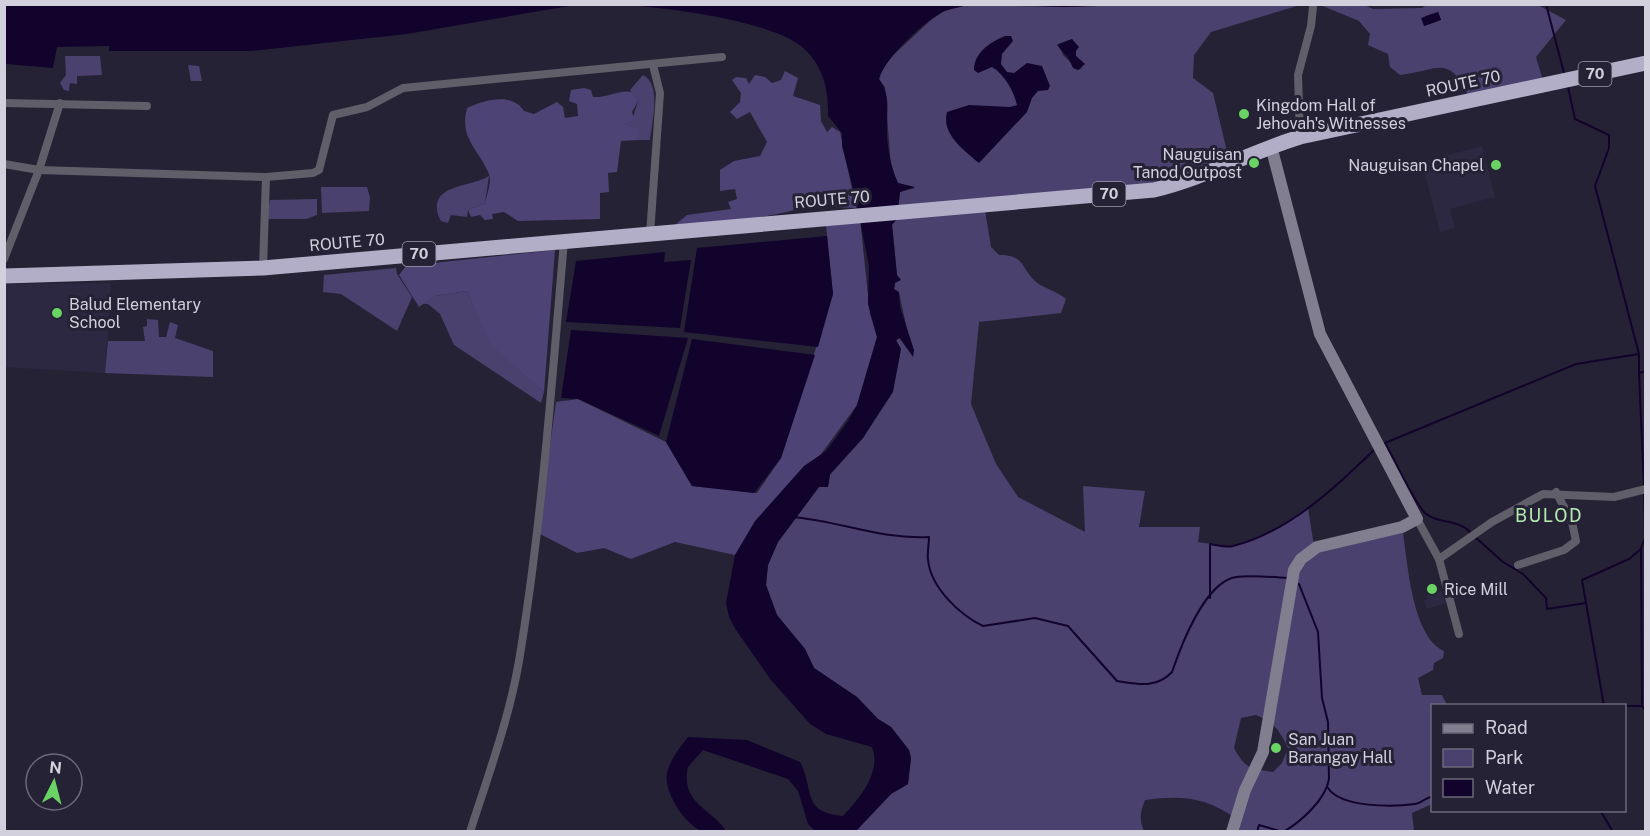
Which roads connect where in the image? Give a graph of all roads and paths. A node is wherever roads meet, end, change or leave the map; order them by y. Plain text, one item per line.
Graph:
1 (1313, 7) dead end
2 (722, 57) dead end
3 (1646, 63) edge
4 (653, 65) junction
5 (60, 103) junction
6 (4, 104) edge
7 (147, 106) dead end
8 (1300, 137) junction
9 (1271, 146) junction
10 (4, 164) edge
11 (39, 170) junction
12 (266, 177) junction
13 (650, 234) junction
14 (564, 240) junction
15 (4, 259) edge
16 (263, 268) junction
17 (4, 276) edge
18 (1646, 489) edge
19 (1556, 492) junction
20 (1417, 519) junction
21 (1439, 559) junction
22 (1518, 566) dead end
23 (1459, 634) dead end
24 (470, 831) edge
25 (1232, 831) edge

1 - 8 street
2 - 4 street
3 - 8 highway, ROUTE 70 / 70
4 - 12 street
4 - 13 street
5 - 6 street
5 - 7 street
5 - 11 street
8 - 9 highway, ROUTE 70 / 70
9 - 13 highway, ROUTE 70 / 70
9 - 20 street
10 - 11 street
11 - 12 street
11 - 15 street
12 - 16 street
13 - 14 highway, ROUTE 70 / 70
14 - 16 highway, ROUTE 70 / 70
14 - 24 street
16 - 17 highway, ROUTE 70 / 70
18 - 19 street
19 - 21 street
19 - 22 street
20 - 21 street
20 - 25 street
21 - 23 street

